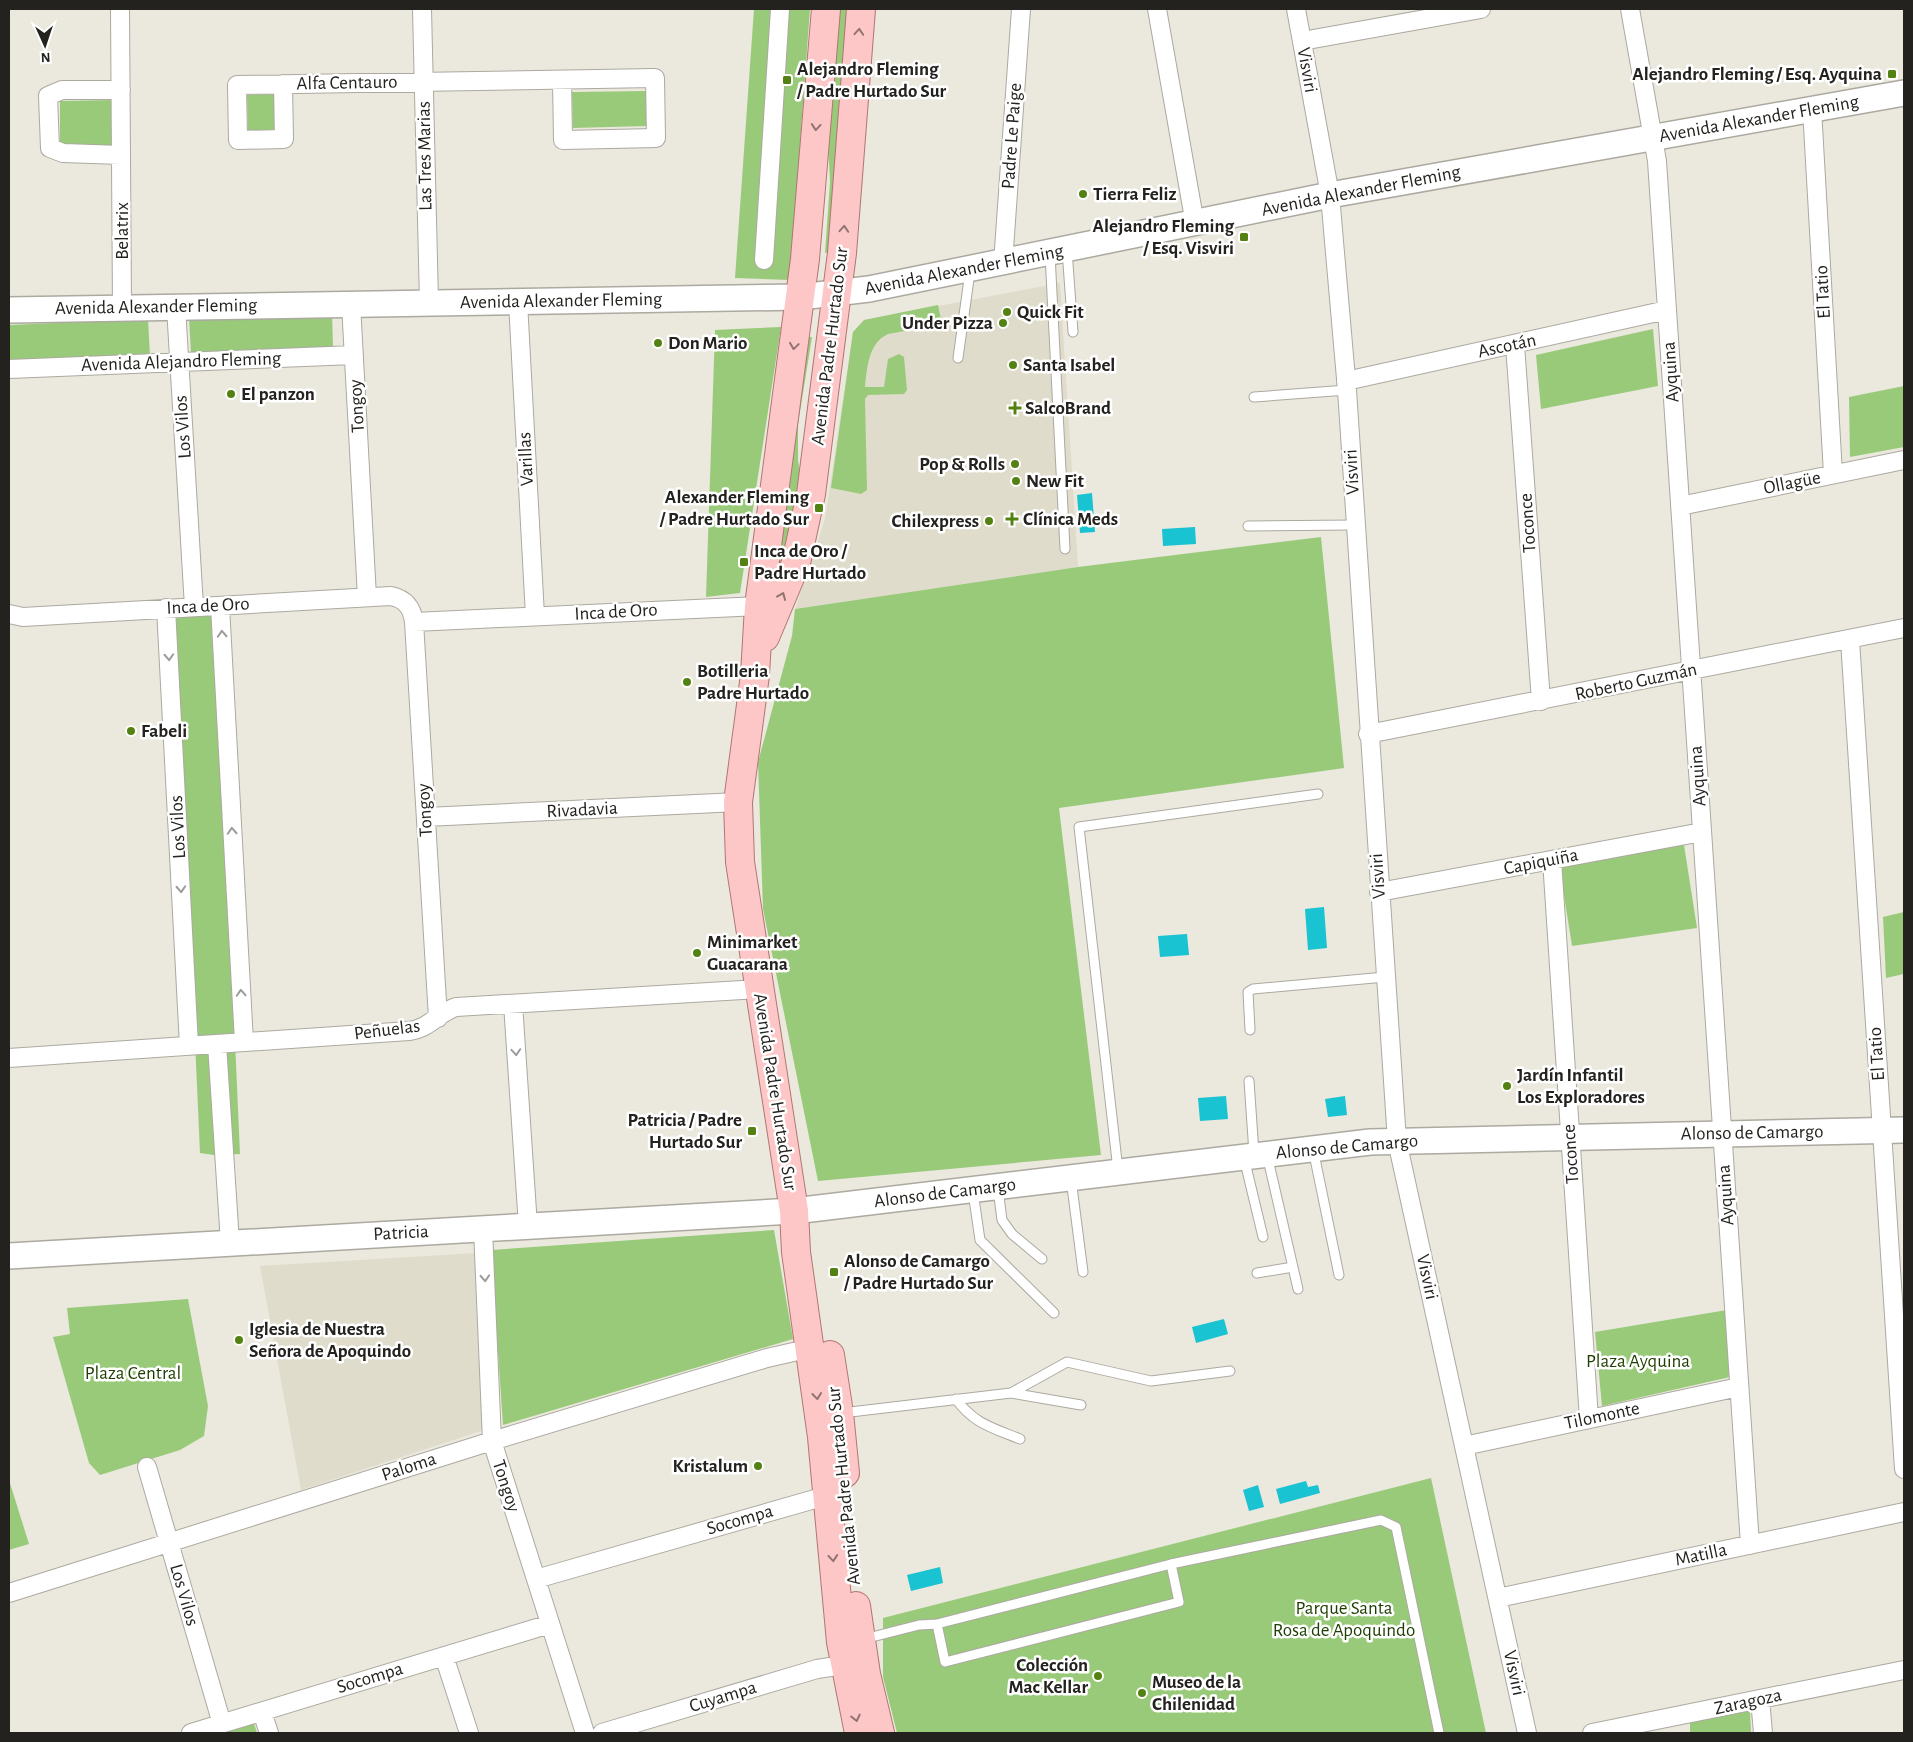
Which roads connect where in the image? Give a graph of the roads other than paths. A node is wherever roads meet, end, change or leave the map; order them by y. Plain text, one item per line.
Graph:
1 (120, 9) edge
2 (422, 9) edge
3 (780, 9) edge
4 (826, 9) edge
5 (861, 9) edge
6 (1021, 9) edge
7 (1157, 9) edge
8 (1296, 9) edge
9 (1630, 9) edge
10 (1470, 10) edge
11 (1302, 42) junction
12 (562, 80) junction
13 (424, 82) junction
14 (283, 84) dead end
15 (121, 90) junction
16 (1904, 92) edge
17 (1812, 109) junction
18 (1654, 138) junction
19 (121, 155) junction
20 (1330, 196) junction
21 (1195, 224) junction
22 (1058, 252) junction
23 (764, 260) dead end
24 (1003, 264) junction
25 (970, 270) junction
26 (837, 295) junction
27 (800, 297) junction
28 (518, 302) junction
29 (429, 303) junction
30 (351, 304) junction
31 (176, 306) junction
32 (122, 308) junction
33 (9, 310) edge
34 (1667, 310) junction
35 (1073, 332) dead end
36 (1515, 345) junction
37 (354, 356) junction
38 (958, 358) dead end
39 (180, 362) junction
40 (9, 369) edge
41 (1347, 386) junction
42 (1254, 397) dead end
43 (1904, 460) edge
44 (1834, 474) junction
45 (1680, 506) junction
46 (1355, 525) junction
47 (1248, 526) dead end
48 (1065, 550) dead end
49 (367, 597) junction
50 (406, 603) joint
51 (220, 606) junction
52 (759, 606) junction
53 (194, 607) junction
54 (166, 608) junction
55 (9, 614) edge
56 (535, 616) junction
57 (414, 622) junction
58 (1904, 628) edge
59 (1850, 640) junction
60 (1691, 670) junction
61 (755, 674) junction
62 (1541, 701) junction
63 (1368, 734) junction
64 (1318, 794) dead end
65 (738, 802) junction
66 (426, 817) junction
67 (1702, 832) junction
68 (1552, 860) junction
69 (1379, 892) junction
70 (1385, 977) junction
71 (759, 989) junction
72 (513, 1004) junction
73 (438, 1018) junction
74 (1250, 1030) dead end
75 (244, 1042) junction
76 (217, 1044) junction
77 (189, 1046) junction
78 (9, 1058) edge
79 (1249, 1081) dead end
80 (1893, 1130) edge
81 (1722, 1134) junction
82 (1570, 1137) junction
83 (1397, 1141) junction
84 (1313, 1149) junction
85 (1255, 1156) junction
86 (1118, 1172) junction
87 (1071, 1178) junction
88 (997, 1186) junction
89 (973, 1189) junction
90 (794, 1211) junction
91 (528, 1226) junction
92 (483, 1229) junction
93 (1264, 1237) dead end
94 (230, 1243) junction
95 (9, 1256) edge
96 (1042, 1259) dead end
97 (1293, 1267) junction
98 (1083, 1272) dead end
99 (1257, 1273) dead end
100 (1339, 1275) dead end
101 (1298, 1289) dead end
102 (1054, 1313) dead end
103 (811, 1348) junction
104 (1230, 1371) dead end
105 (1739, 1386) junction
106 (1011, 1393) junction
107 (956, 1399) junction
108 (1082, 1405) dead end
109 (839, 1413) junction
110 (1589, 1419) junction
111 (1020, 1439) dead end
112 (492, 1440) junction
113 (1464, 1446) junction
114 (147, 1467) dead end
115 (1904, 1469) edge
116 (828, 1495) junction
117 (1904, 1512) edge
118 (168, 1543) junction
119 (1750, 1545) junction
120 (1170, 1564) junction
121 (536, 1579) junction
122 (9, 1593) edge
123 (1498, 1598) junction
124 (550, 1624) junction
125 (937, 1624) junction
126 (860, 1640) junction
127 (444, 1656) junction
128 (844, 1665) junction
129 (1904, 1670) edge
130 (1760, 1699) junction
131 (262, 1712) junction
132 (222, 1724) junction
133 (193, 1733) edge
134 (269, 1733) edge
135 (469, 1733) edge
136 (585, 1733) edge
137 (602, 1733) edge
138 (859, 1733) edge
139 (880, 1733) edge
140 (1438, 1733) edge
141 (1527, 1733) edge
142 (1592, 1733) edge
143 (1762, 1733) edge

1 - 15 street, Belatrix
2 - 13 street, Las Tres Marias
3 - 23 street
4 -> 27 main road, Avenida Padre Hurtado Sur
26 -> 5 main road, Avenida Padre Hurtado Sur
6 - 24 street, Padre Le Paige
7 - 21 street
8 - 11 street, Visviri
9 - 18 street, Ayquina
10 - 11 street
11 - 20 street, Visviri
12 - 12 street, Alfa Centauro
12 - 13 street, Alfa Centauro
13 - 14 street, Alfa Centauro
13 - 29 street, Las Tres Marias
15 - 19 street, Belatrix
15 - 19 street
16 - 17 street, Avenida Alexander Fleming
17 - 18 street, Avenida Alexander Fleming
17 - 44 street, El Tatio
18 - 20 street, Avenida Alexander Fleming
18 - 34 street, Ayquina
19 - 32 street, Belatrix
20 - 21 street, Avenida Alexander Fleming
20 - 41 street, Visviri
21 - 22 street, Avenida Alexander Fleming
22 - 24 street, Avenida Alexander Fleming
22 - 35 lane
22 - 48 lane
24 - 25 street, Avenida Alexander Fleming
25 - 26 street, Avenida Alexander Fleming
25 - 38 lane
26 - 27 street, Avenida Alexander Fleming
61 -> 26 main road, Avenida Padre Hurtado Sur
27 - 28 street, Avenida Alexander Fleming
27 -> 52 main road, Avenida Padre Hurtado Sur
28 - 29 street, Avenida Alexander Fleming
28 - 56 street, Varillas
29 - 30 street, Avenida Alexander Fleming
30 - 31 street, Avenida Alexander Fleming
30 - 37 street, Tongoy
31 - 32 street, Avenida Alexander Fleming
31 - 39 street, Los Vilos
32 - 33 street, Avenida Alexander Fleming
34 - 36 street, Ascotán
34 - 45 street, Ayquina
36 - 41 street, Ascotán
36 - 62 street, Toconce
37 - 39 street, Avenida Alejandro Fleming
37 - 49 street, Tongoy
39 - 40 street, Avenida Alejandro Fleming
39 - 53 street, Los Vilos
41 - 42 lane
41 - 46 street, Visviri
43 - 44 street, Ollagüe
44 - 45 street, Ollagüe
45 - 60 street, Ayquina
46 - 47 lane
46 - 63 street, Visviri
49 - 50 street, Inca de Oro
49 - 51 street, Inca de Oro
50 - 57 street, Tongoy
51 - 53 street, Inca de Oro
75 -> 51 street
52 - 56 street, Inca de Oro
52 - 61 main road, Avenida Padre Hurtado Sur
53 - 54 street, Inca de Oro
54 - 55 street, Inca de Oro
54 -> 77 street, Los Vilos
56 - 57 street, Inca de Oro
57 - 66 street, Tongoy
58 - 59 street, Roberto Guzmán
59 - 60 street, Roberto Guzmán
59 - 80 street, El Tatio
60 - 62 street, Roberto Guzmán
60 - 67 street, Ayquina
61 - 65 main road, Avenida Padre Hurtado Sur
62 - 63 street, Roberto Guzmán
63 - 69 street, Visviri
64 - 86 lane
65 - 66 street, Rivadavia
65 - 71 main road, Avenida Padre Hurtado Sur
66 - 73 street, Tongoy
67 - 68 street, Capiquiña
67 - 81 street, Ayquina
68 - 69 street, Capiquiña
68 - 82 street, Toconce
69 - 70 street, Visviri
70 - 74 lane
70 - 83 street, Visviri
71 - 72 street, Peñuelas
71 - 90 main road, Avenida Padre Hurtado Sur
72 - 73 street, Peñuelas
72 -> 91 street
73 - 75 street, Peñuelas
75 - 76 street, Peñuelas
76 - 77 street, Peñuelas
76 - 94 street
77 - 78 street, Peñuelas
79 - 85 lane
80 - 81 street, Alonso de Camargo
80 - 115 street, El Tatio
81 - 82 street, Alonso de Camargo
81 - 105 street, Ayquina
82 - 83 street, Alonso de Camargo
82 - 110 street, Toconce
83 - 84 street, Alonso de Camargo
83 - 113 street, Visviri
84 - 85 street, Alonso de Camargo
84 - 100 lane
85 - 86 street, Alonso de Camargo
85 - 93 lane
85 - 97 lane
86 - 87 street, Alonso de Camargo
87 - 88 street, Alonso de Camargo
87 - 98 lane
88 - 89 street, Alonso de Camargo
88 - 96 lane
89 - 90 street, Alonso de Camargo
89 - 102 lane
90 - 91 street, Patricia
90 - 103 main road, Avenida Padre Hurtado Sur
90 - 109 main road, Avenida Padre Hurtado Sur
91 - 92 street, Patricia
92 - 94 street, Patricia
92 -> 112 street, Tongoy
94 - 95 street, Patricia
97 - 99 lane
97 - 101 lane
103 - 112 street, Paloma
103 -> 116 main road, Avenida Padre Hurtado Sur
104 - 106 lane
105 - 110 street, Tilomonte
105 - 119 street, Ayquina
106 - 107 lane
106 - 108 lane
107 - 109 lane
107 - 111 lane
109 - 126 main road, Avenida Padre Hurtado Sur
110 - 113 street, Tilomonte
112 - 118 street, Paloma
112 - 121 street, Tongoy
113 - 123 street, Visviri
114 - 118 street, Los Vilos
116 - 121 street, Socompa
116 -> 128 main road, Avenida Padre Hurtado Sur
117 - 119 street, Matilla
118 - 122 street, Paloma
118 - 132 street, Los Vilos
119 - 123 street, Matilla
120 - 125 lane
120 - 125 lane
120 - 140 lane
121 - 124 street, Tongoy
123 - 141 street, Visviri
124 - 127 street, Socompa
124 - 136 street, Tongoy
125 - 126 lane
126 - 139 main road, Avenida Padre Hurtado Sur
127 - 131 street, Socompa
127 - 135 street
128 - 137 street, Cuyampa
128 -> 138 main road, Avenida Padre Hurtado Sur
129 - 130 street, Zaragoza
130 - 142 street, Zaragoza
130 - 143 street
131 - 132 street, Socompa
131 - 134 street
132 - 133 street, Socompa

